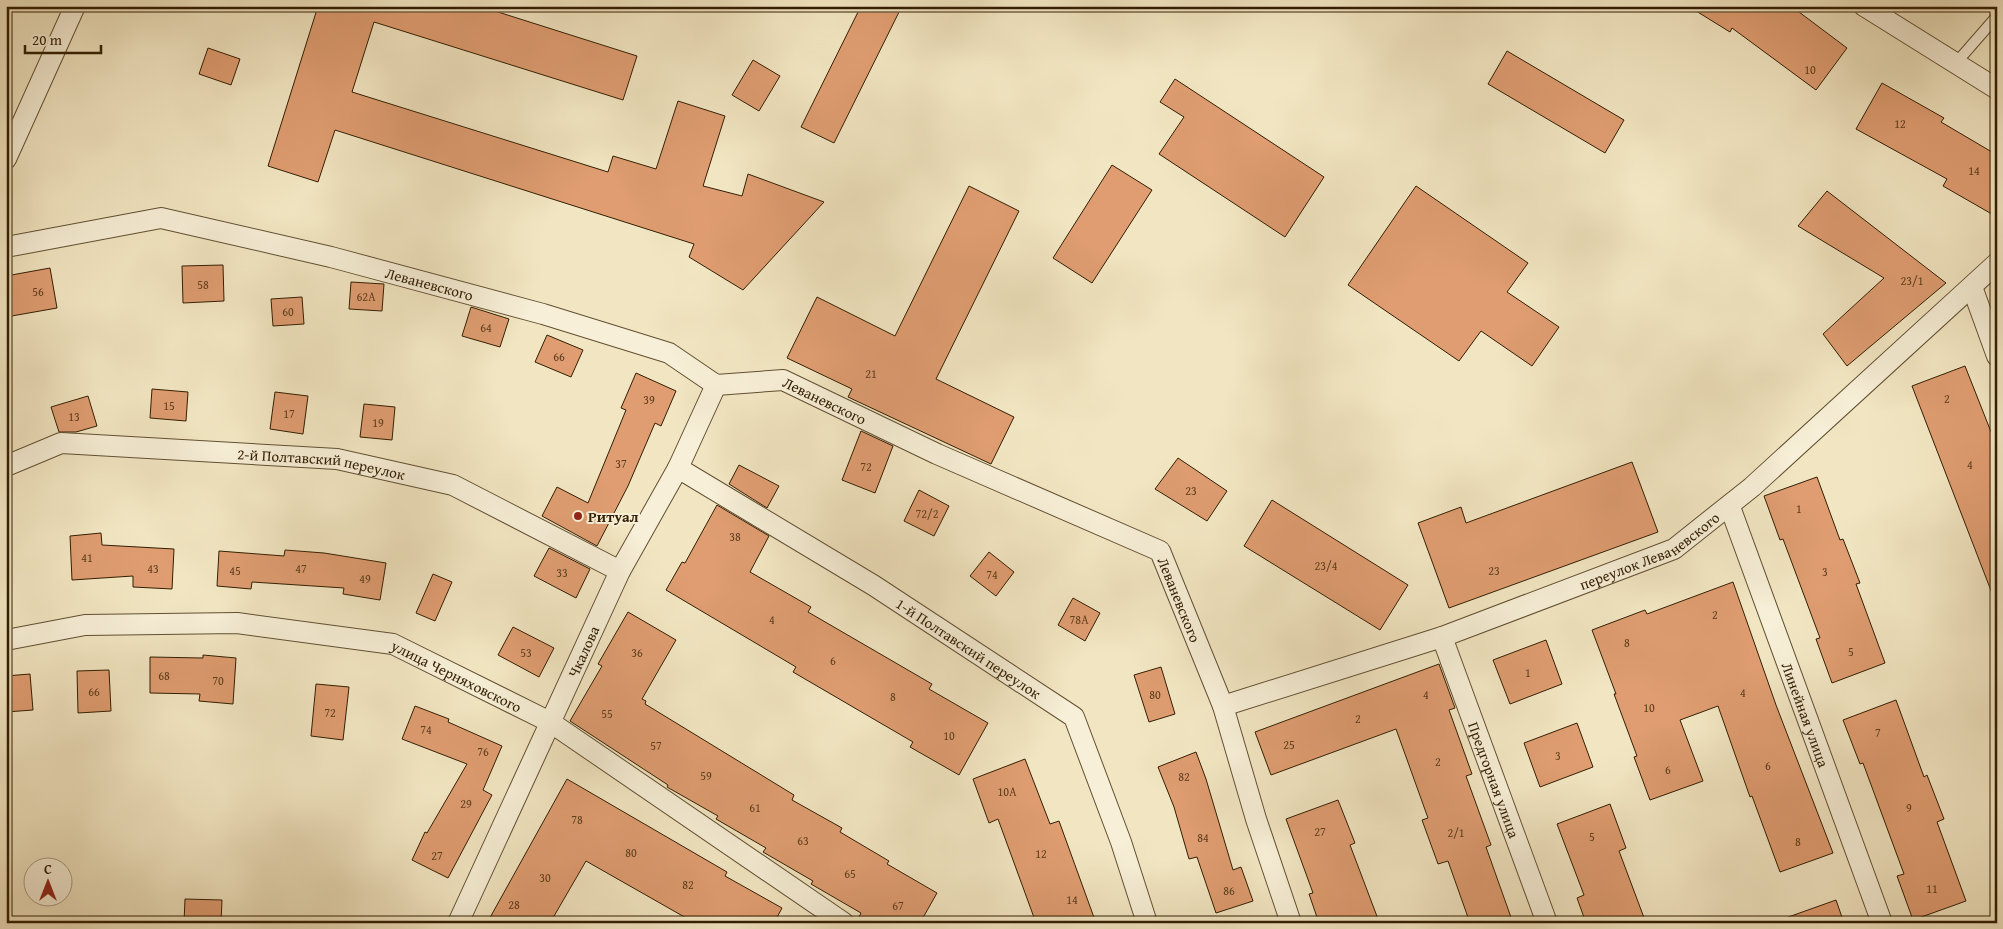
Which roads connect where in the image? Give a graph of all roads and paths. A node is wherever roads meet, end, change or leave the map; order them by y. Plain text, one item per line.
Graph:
1 (75, 6) edge
2 (1864, 6) edge
3 (1997, 16) edge
4 (1956, 63) junction
5 (1997, 89) edge
6 (6, 159) edge
7 (6, 247) edge
8 (1997, 263) edge
9 (1972, 287) junction
10 (1997, 356) edge
11 (716, 385) junction
12 (6, 466) edge
13 (678, 468) junction
14 (1730, 507) junction
15 (620, 572) junction
16 (1442, 637) junction
17 (6, 640) edge
18 (1223, 706) junction
19 (550, 722) junction
20 (458, 923) edge
21 (844, 923) edge
22 (1147, 923) edge
23 (1292, 923) edge
24 (1547, 923) edge
25 (1882, 923) edge

1 - 6 street
2 - 4 street
3 - 4 lane
4 - 5 street
7 - 11 street, Леваневского
8 - 9 street, переулок Леваневского
9 - 10 street
9 - 14 street, переулок Леваневского
11 - 13 street, Чкалова
11 - 18 street, Леваневского
12 - 15 street, 2-й Полтавский переулок
13 - 15 street, Чкалова
13 - 22 street, 1-й Полтавский переулок
14 - 16 street, переулок Леваневского
14 - 25 street, Линейная улица
15 - 19 street, Чкалова
16 - 18 street, переулок Леваневского
16 - 24 street, Предгорная улица
17 - 19 street, улица Черняховского
18 - 23 street, Леваневского
19 - 20 street, Чкалова
19 - 21 street, улица Черняховского

